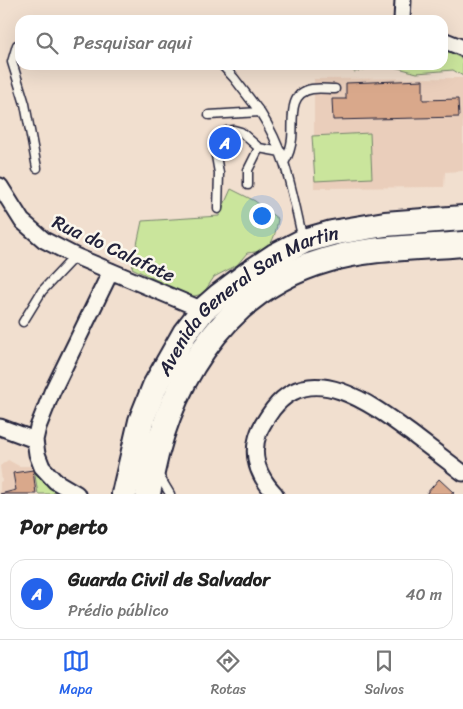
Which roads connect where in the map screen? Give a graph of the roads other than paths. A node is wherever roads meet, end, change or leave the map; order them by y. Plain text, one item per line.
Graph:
1 (403, 0) edge
2 (402, 15) edge
3 (448, 42) edge
4 (463, 48) edge
5 (15, 52) edge
6 (227, 70) edge
7 (335, 89) dead end
8 (260, 112) junction
9 (208, 115) dead end
10 (259, 148) junction
11 (281, 152) junction
12 (285, 161) junction
13 (37, 168) dead end
14 (248, 185) dead end
15 (0, 186) edge
16 (218, 209) dead end
17 (463, 218) edge
18 (304, 242) junction
19 (463, 244) edge
20 (75, 256) junction
21 (111, 271) junction
22 (203, 310) junction
23 (23, 322) dead end
24 (0, 428) edge
25 (35, 440) junction
26 (152, 464) junction
27 (463, 473) edge
28 (77, 494) edge
29 (124, 494) edge
30 (148, 494) edge
31 (170, 494) edge
32 (275, 494) edge

1 - 2 street
3 - 4 street
5 - 13 lane
6 - 8 lane
7 - 12 lane
8 - 9 lane
8 - 11 lane
10 - 11 lane
10 - 14 lane
10 - 16 lane
11 - 12 lane
12 - 18 lane
15 - 20 street, Rua do Calafate
17 - 18 main road, Avenida General San Martin
18 - 22 main road, Avenida General San Martin
19 - 26 main road, Avenida General San Martin
20 - 21 street, Rua do Calafate
20 - 23 lane
21 - 22 street, Rua do Calafate
21 - 25 street
22 - 29 main road, Avenida General San Martin
24 - 25 street
25 - 28 street
26 - 30 main road, Avenida General San Martin
26 - 31 lane
27 - 32 street

